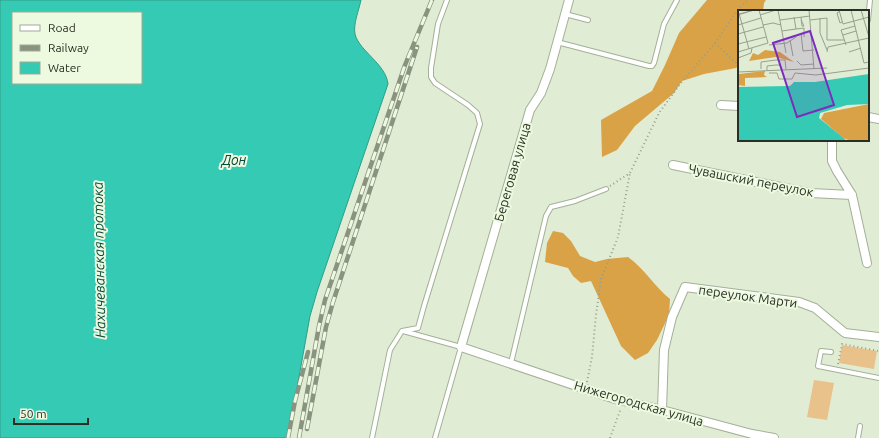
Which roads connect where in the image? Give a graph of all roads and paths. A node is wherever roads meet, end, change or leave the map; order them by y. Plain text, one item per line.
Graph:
1 (447, 0) edge
2 (569, 0) edge
3 (677, 0) edge
4 (748, 0) edge
5 (870, 0) edge
6 (869, 10) edge
7 (565, 14) junction
8 (588, 20) dead end
9 (557, 42) junction
10 (715, 43) junction
11 (738, 65) edge
12 (721, 105) dead end
13 (738, 106) edge
14 (869, 117) edge
15 (879, 119) edge
16 (832, 141) edge
17 (673, 165) dead end
18 (630, 173) junction
19 (606, 189) joint
20 (852, 195) junction
21 (867, 263) dead end
22 (402, 331) junction
23 (879, 337) edge
24 (461, 347) junction
25 (879, 351) edge
26 (831, 352) dead end
27 (511, 363) junction
28 (838, 364) dead end
29 (879, 378) edge
30 (585, 389) junction
31 (624, 401) junction
32 (662, 410) junction
33 (860, 426) dead end
34 (372, 438) edge
35 (435, 438) edge
36 (610, 438) edge
37 (774, 438) edge
38 (858, 438) edge

1 - 22 lane
2 - 7 street, Береговая улица
3 - 9 lane
4 - 10 path
5 - 6 lane
7 - 8 lane
7 - 9 street, Береговая улица
9 - 24 street, Береговая улица
10 - 11 path
10 - 18 path
12 - 13 street
14 - 15 street
16 - 20 street
17 - 20 street, Чувашский переулок
18 - 19 path
18 - 30 path
19 - 27 lane
20 - 21 street
22 - 24 lane
22 - 34 lane
23 - 32 street, переулок Марти
24 - 27 street, Нижегородская улица
24 - 35 lane
25 - 28 path
26 - 29 lane
27 - 30 street, Нижегородская улица
30 - 31 street, Нижегородская улица
31 - 32 street, Нижегородская улица
31 - 36 path
32 - 37 street, Нижегородская улица
33 - 38 lane

